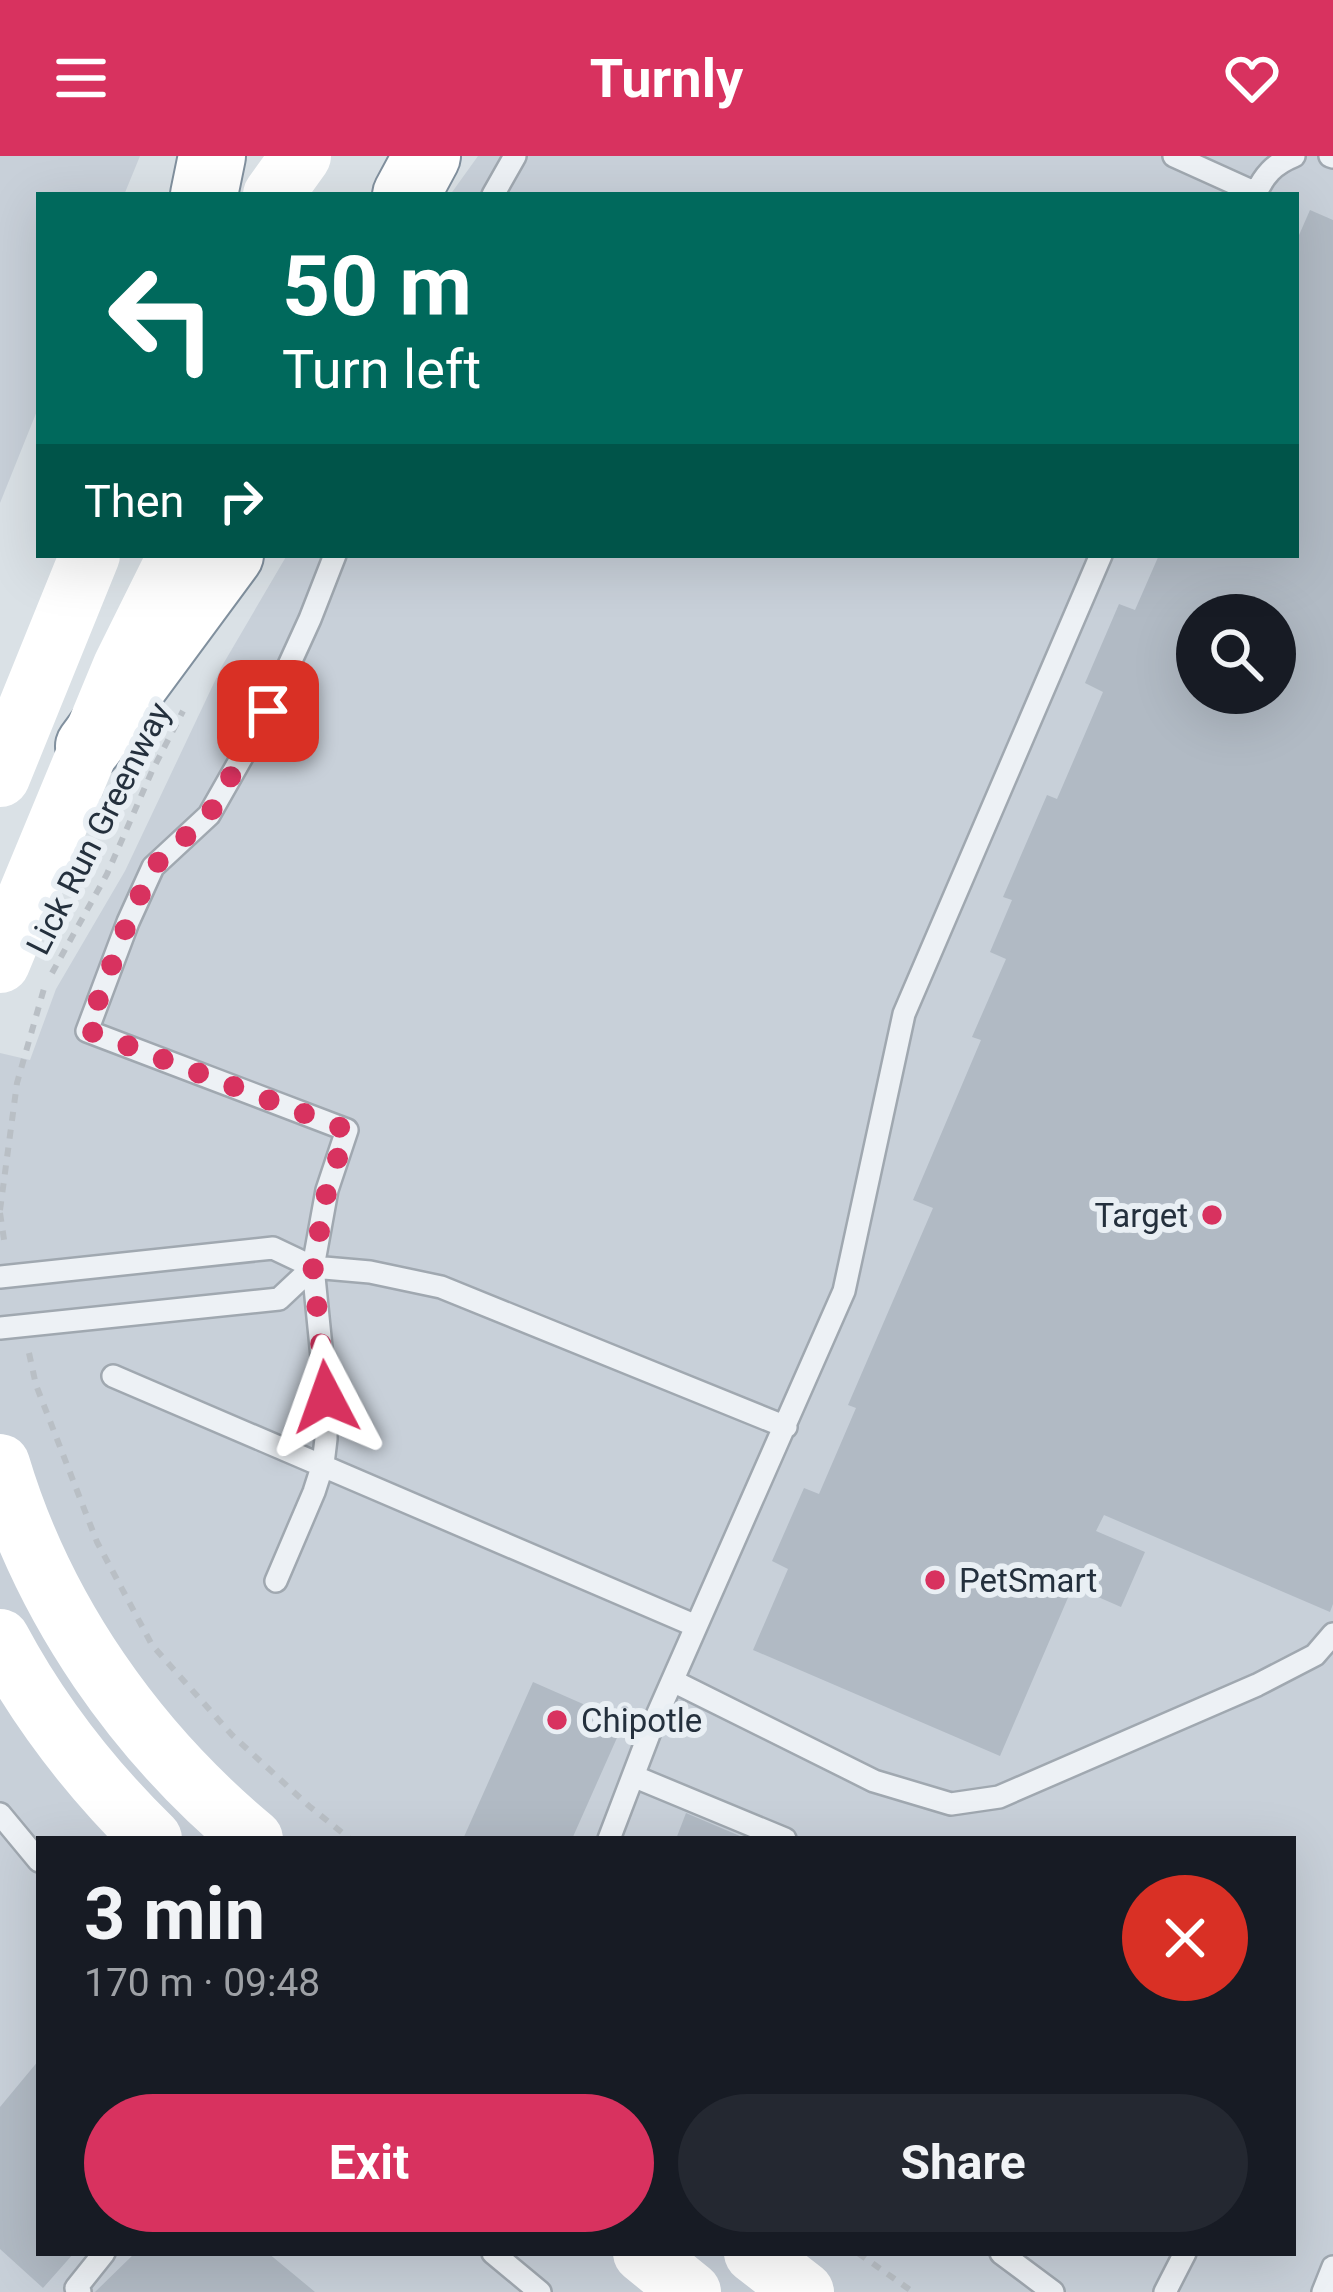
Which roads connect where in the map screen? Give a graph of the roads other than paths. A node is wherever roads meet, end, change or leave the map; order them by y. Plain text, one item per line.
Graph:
1 (212, 156) edge
2 (301, 156) edge
3 (310, 156) edge
4 (427, 156) edge
5 (515, 156) edge
6 (1174, 156) edge
7 (1294, 156) edge
8 (205, 192) edge
9 (275, 192) edge
10 (304, 192) edge
11 (408, 192) edge
12 (495, 192) edge
13 (1252, 192) edge
14 (1257, 192) edge
15 (89, 558) edge
16 (177, 558) edge
17 (228, 558) edge
18 (334, 558) edge
19 (1100, 558) edge
20 (88, 746) junction
21 (0, 777) edge
22 (0, 963) edge
23 (313, 1267) junction
24 (0, 1276) edge
25 (0, 1328) edge
26 (113, 1376) dead end
27 (786, 1427) junction
28 (0, 1464) edge
29 (322, 1464) junction
30 (276, 1581) dead end
31 (696, 1626) junction
32 (1333, 1634) edge
33 (0, 1640) edge
34 (673, 1681) junction
35 (633, 1776) junction
36 (0, 1814) edge
37 (149, 1836) edge
38 (250, 1836) edge
39 (610, 1836) edge
40 (778, 1836) edge
41 (36, 1857) edge
42 (102, 2256) edge
43 (497, 2256) edge
44 (647, 2256) edge
45 (758, 2256) edge
46 (1004, 2256) edge
47 (1183, 2256) edge
48 (1333, 2266) edge
49 (80, 2292) edge
50 (540, 2292) edge
51 (691, 2292) edge
52 (804, 2292) edge
53 (1053, 2292) edge
54 (1165, 2292) edge
55 (1323, 2292) edge

1 - 8 highway
2 - 9 main road
3 - 10 main road
4 - 11 highway
5 - 12 lane
6 - 13 lane
7 - 14 lane
15 - 21 main road
16 - 20 main road
17 - 20 highway
18 - 23 lane
19 - 27 lane
20 - 22 main road
23 - 24 lane
23 - 25 lane
23 - 27 lane
23 - 29 lane
26 - 29 lane
27 - 31 lane
28 - 38 main road
29 - 30 lane
29 - 31 lane
31 - 34 lane
32 - 34 lane
33 - 37 main road
34 - 35 lane
35 - 39 lane
35 - 40 lane
36 - 41 lane
42 - 49 lane
43 - 50 lane
44 - 51 main road
45 - 52 main road
46 - 53 lane
47 - 54 lane
48 - 55 lane

